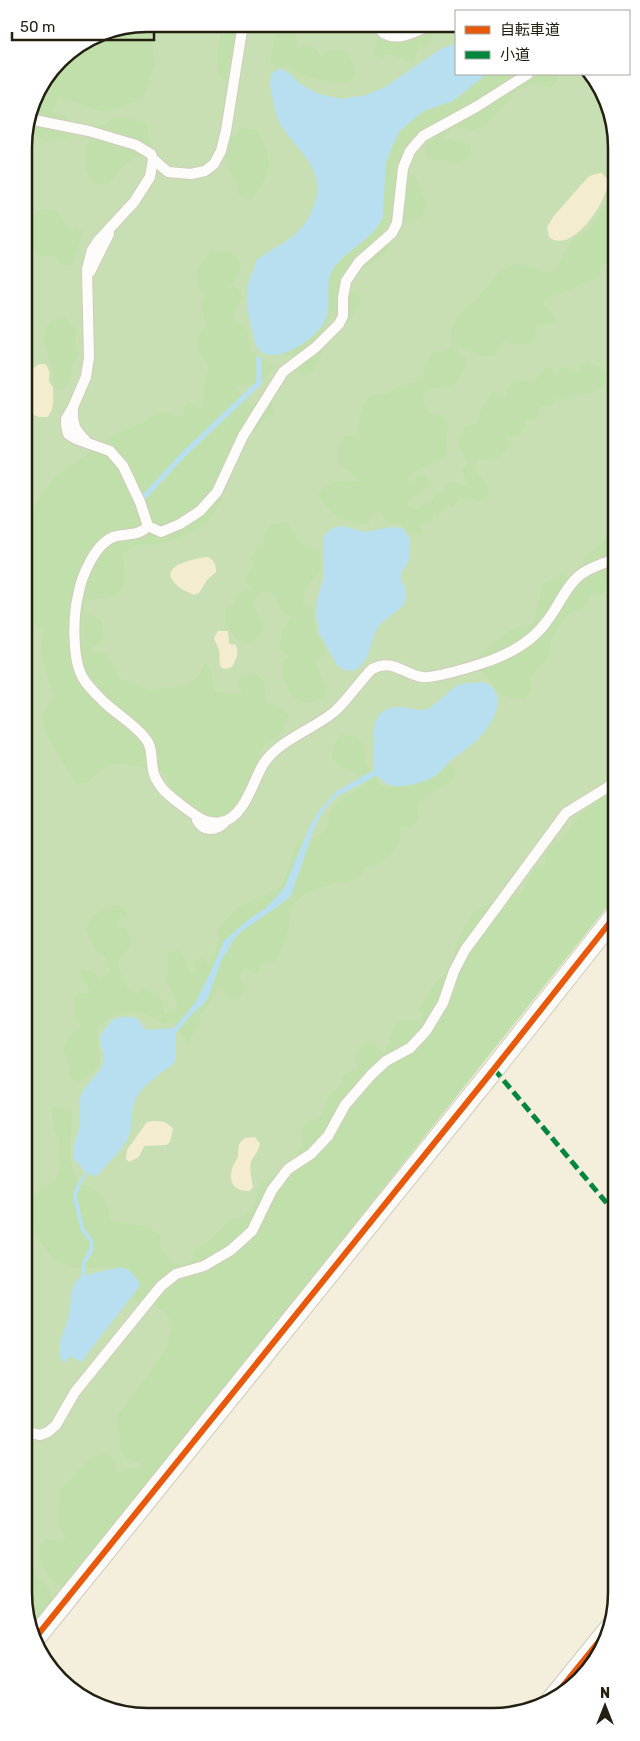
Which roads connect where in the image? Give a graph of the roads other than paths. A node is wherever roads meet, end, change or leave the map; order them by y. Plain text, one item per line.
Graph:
1 (383, 32) edge
2 (416, 32) edge
3 (242, 33) edge
4 (526, 75) edge
5 (36, 120) edge
6 (153, 159) junction
7 (168, 172) junction
8 (150, 177) junction
9 (148, 526) junction
10 (161, 532) junction
11 (139, 534) junction
12 (608, 561) edge
13 (608, 787) edge
14 (607, 926) edge
15 (32, 1433) edge
16 (40, 1633) edge
17 (593, 1649) edge
18 (566, 1682) edge

1 - 2 lane
3 - 7 lane
4 - 10 lane
5 - 6 lane
6 - 7 lane
6 - 8 lane
7 - 8 lane
8 - 9 lane
9 - 10 lane
9 - 11 lane
10 - 11 lane
11 - 12 lane
13 - 15 lane
14 - 16 street
17 - 18 street

